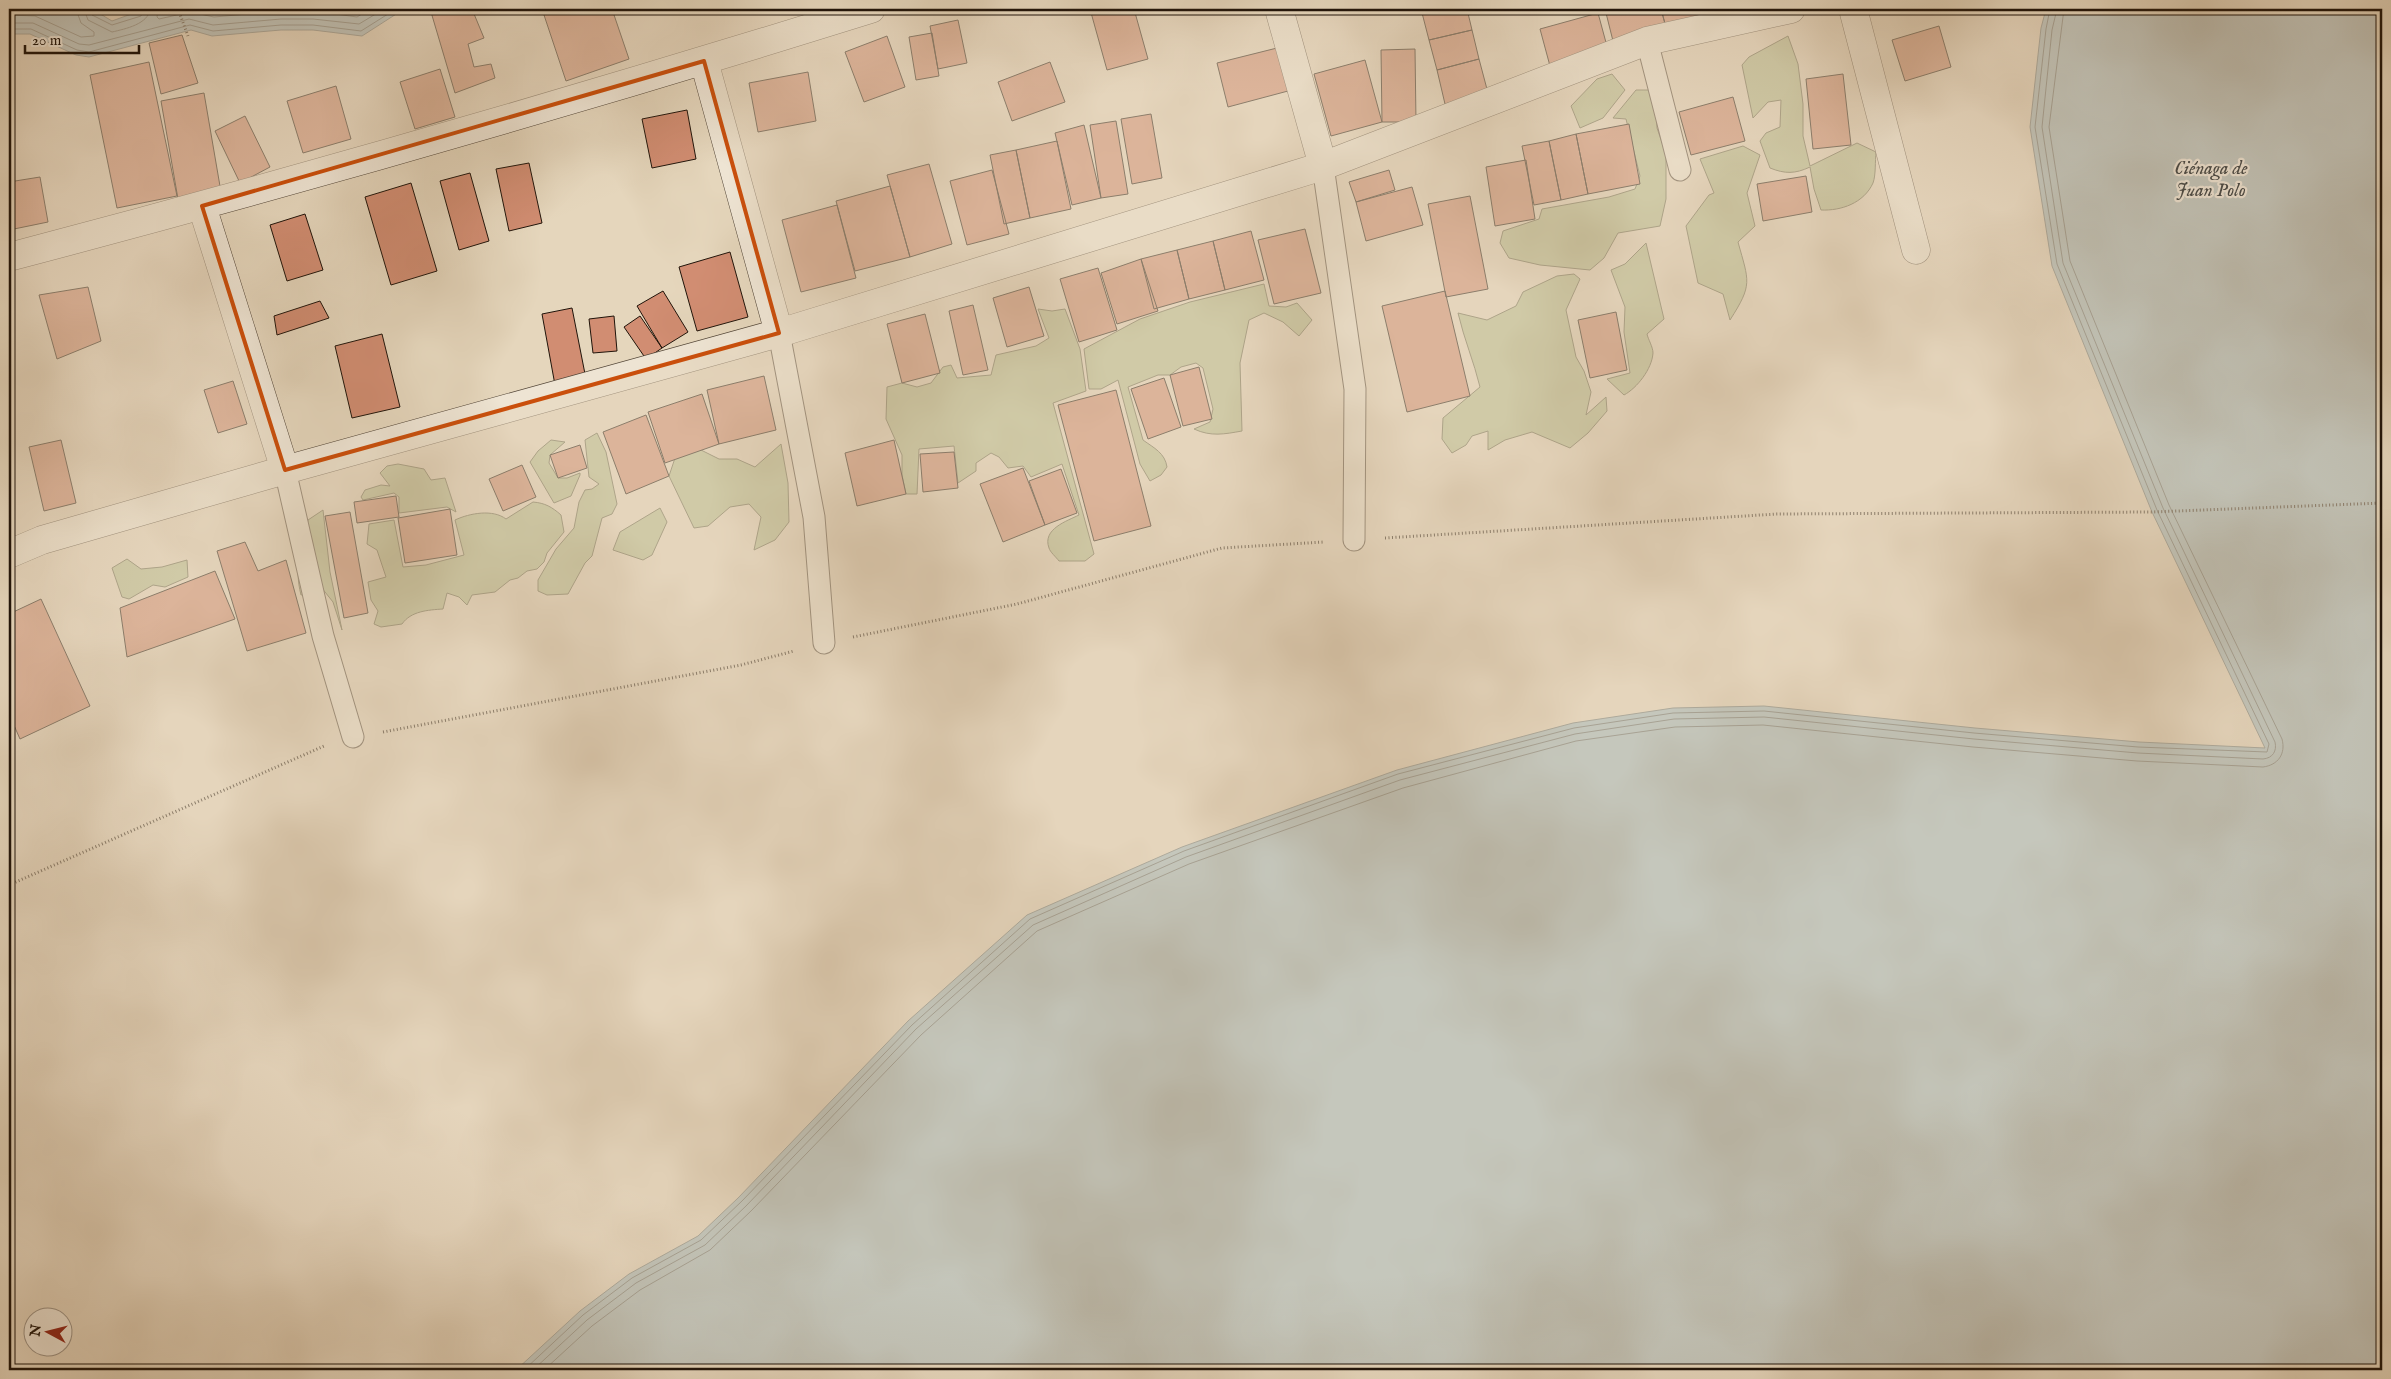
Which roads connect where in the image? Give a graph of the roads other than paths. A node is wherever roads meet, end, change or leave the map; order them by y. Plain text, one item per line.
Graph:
1 (871, 9) edge
2 (1280, 9) edge
3 (1791, 9) edge
4 (1853, 9) edge
5 (1647, 42) junction
6 (704, 61) junction
7 (1323, 166) junction
8 (1680, 170) dead end
9 (202, 206) junction
10 (1916, 250) dead end
11 (9, 257) edge
12 (779, 334) junction
13 (285, 470) junction
14 (1354, 540) road end
15 (9, 554) edge
16 (824, 643) road end
17 (353, 738) road end

1 - 6 street
2 - 7 street
3 - 5 street
4 - 10 street
5 - 7 street
5 - 8 lane
6 - 9 street
6 - 12 street
7 - 12 street
7 - 14 lane
9 - 11 street
9 - 13 street
12 - 13 street
12 - 16 lane
13 - 15 street
13 - 17 lane

